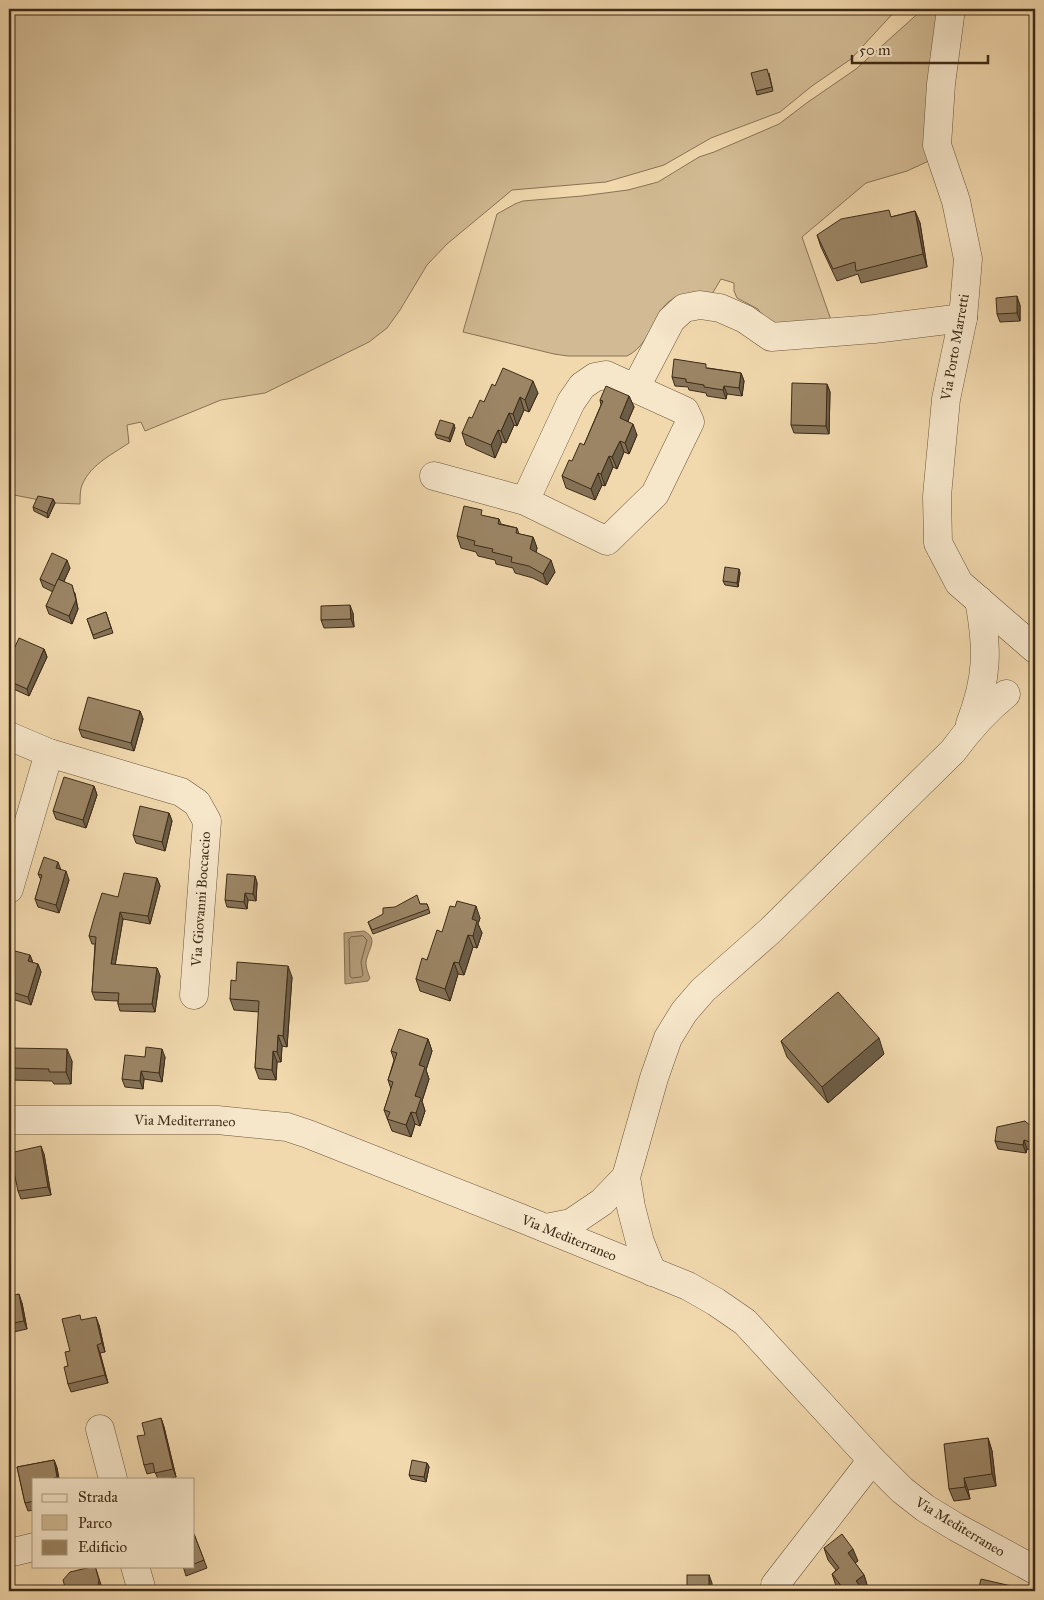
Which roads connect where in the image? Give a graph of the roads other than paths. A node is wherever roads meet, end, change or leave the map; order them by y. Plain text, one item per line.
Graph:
1 (951, 9) edge
2 (963, 318) junction
3 (636, 388) junction
4 (434, 476) dead end
5 (525, 501) junction
6 (979, 600) junction
7 (1035, 649) edge
8 (1006, 694) dead end
9 (968, 730) junction
10 (9, 736) edge
11 (49, 753) junction
12 (9, 889) edge
13 (194, 995) dead end
14 (9, 1120) edge
15 (626, 1177) junction
16 (546, 1228) junction
17 (652, 1272) junction
18 (100, 1429) dead end
19 (872, 1460) junction
20 (113, 1478) edge
21 (32, 1547) edge
22 (9, 1553) edge
23 (136, 1568) edge
24 (1035, 1570) edge
25 (775, 1585) dead end
26 (142, 1591) edge

1 - 2 street, Via Porto Marretti
2 - 3 street
2 - 6 street, Via Porto Marretti
3 - 5 street
3 - 5 street
4 - 5 street
6 - 7 street, Via Porto Marretti
6 - 9 street
8 - 9 street
9 - 15 street
10 - 11 street, Via Giovanni Boccaccio
11 - 12 street
11 - 13 street, Via Giovanni Boccaccio
14 - 16 street, Via Mediterraneo
15 - 16 street
15 - 17 street
16 - 17 street, Via Mediterraneo
17 - 19 street, Via Mediterraneo
18 - 20 street
19 - 24 street, Via Mediterraneo
19 - 25 street
21 - 22 street
23 - 26 street

